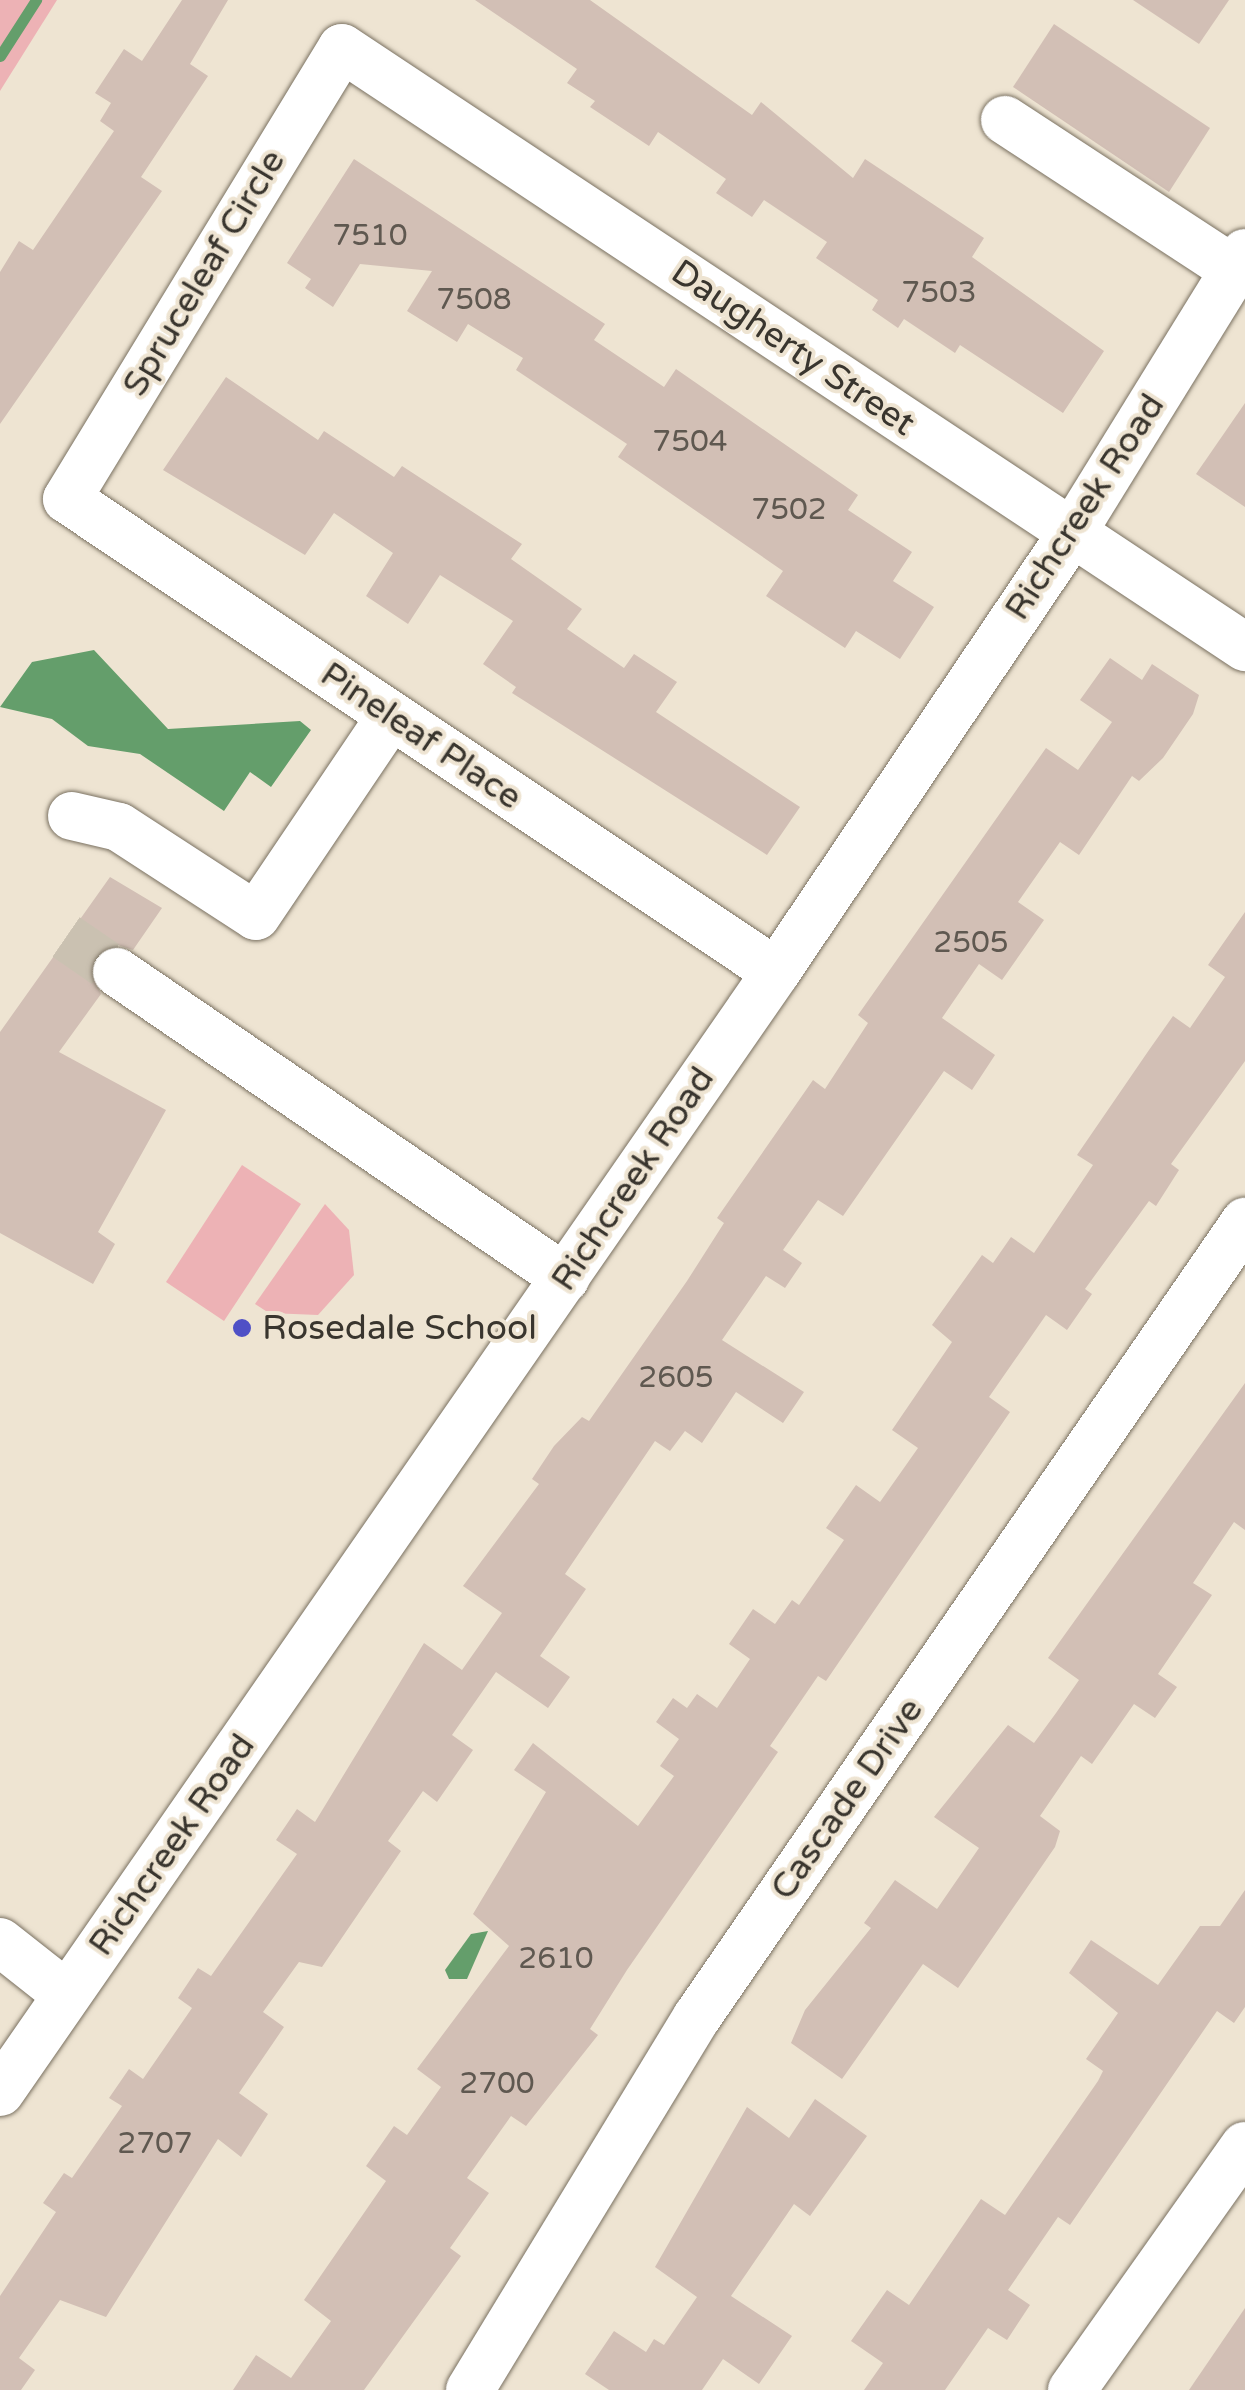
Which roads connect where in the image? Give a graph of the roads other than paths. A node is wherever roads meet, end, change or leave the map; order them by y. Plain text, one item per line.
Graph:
1 (342, 48) joint
2 (1006, 120) dead end
3 (1240, 262) edge
4 (66, 499) joint
5 (1072, 532) junction
6 (1245, 647) edge
7 (391, 716) junction
8 (72, 816) dead end
9 (117, 972) tunnel mouth
10 (776, 972) junction
11 (1245, 1222) edge
12 (565, 1278) junction
13 (0, 1942) edge
14 (67, 1994) junction
15 (0, 2092) edge
16 (1245, 2146) edge
17 (470, 2390) edge
18 (1072, 2390) edge

1 - 4 street, Spruceleaf Circle
1 - 5 street, Daugherty Street
2 - 3 street
3 - 5 street, Richcreek Road
4 - 7 street, Pineleaf Place
5 - 6 street, Daugherty Street
5 - 10 street, Richcreek Road
7 - 8 street
7 - 10 street, Pineleaf Place
9 - 12 street
10 - 12 street, Richcreek Road
11 - 17 street, Cascade Drive
12 - 14 street, Richcreek Road
13 - 14 street
14 - 15 street, Richcreek Road
16 - 18 street

